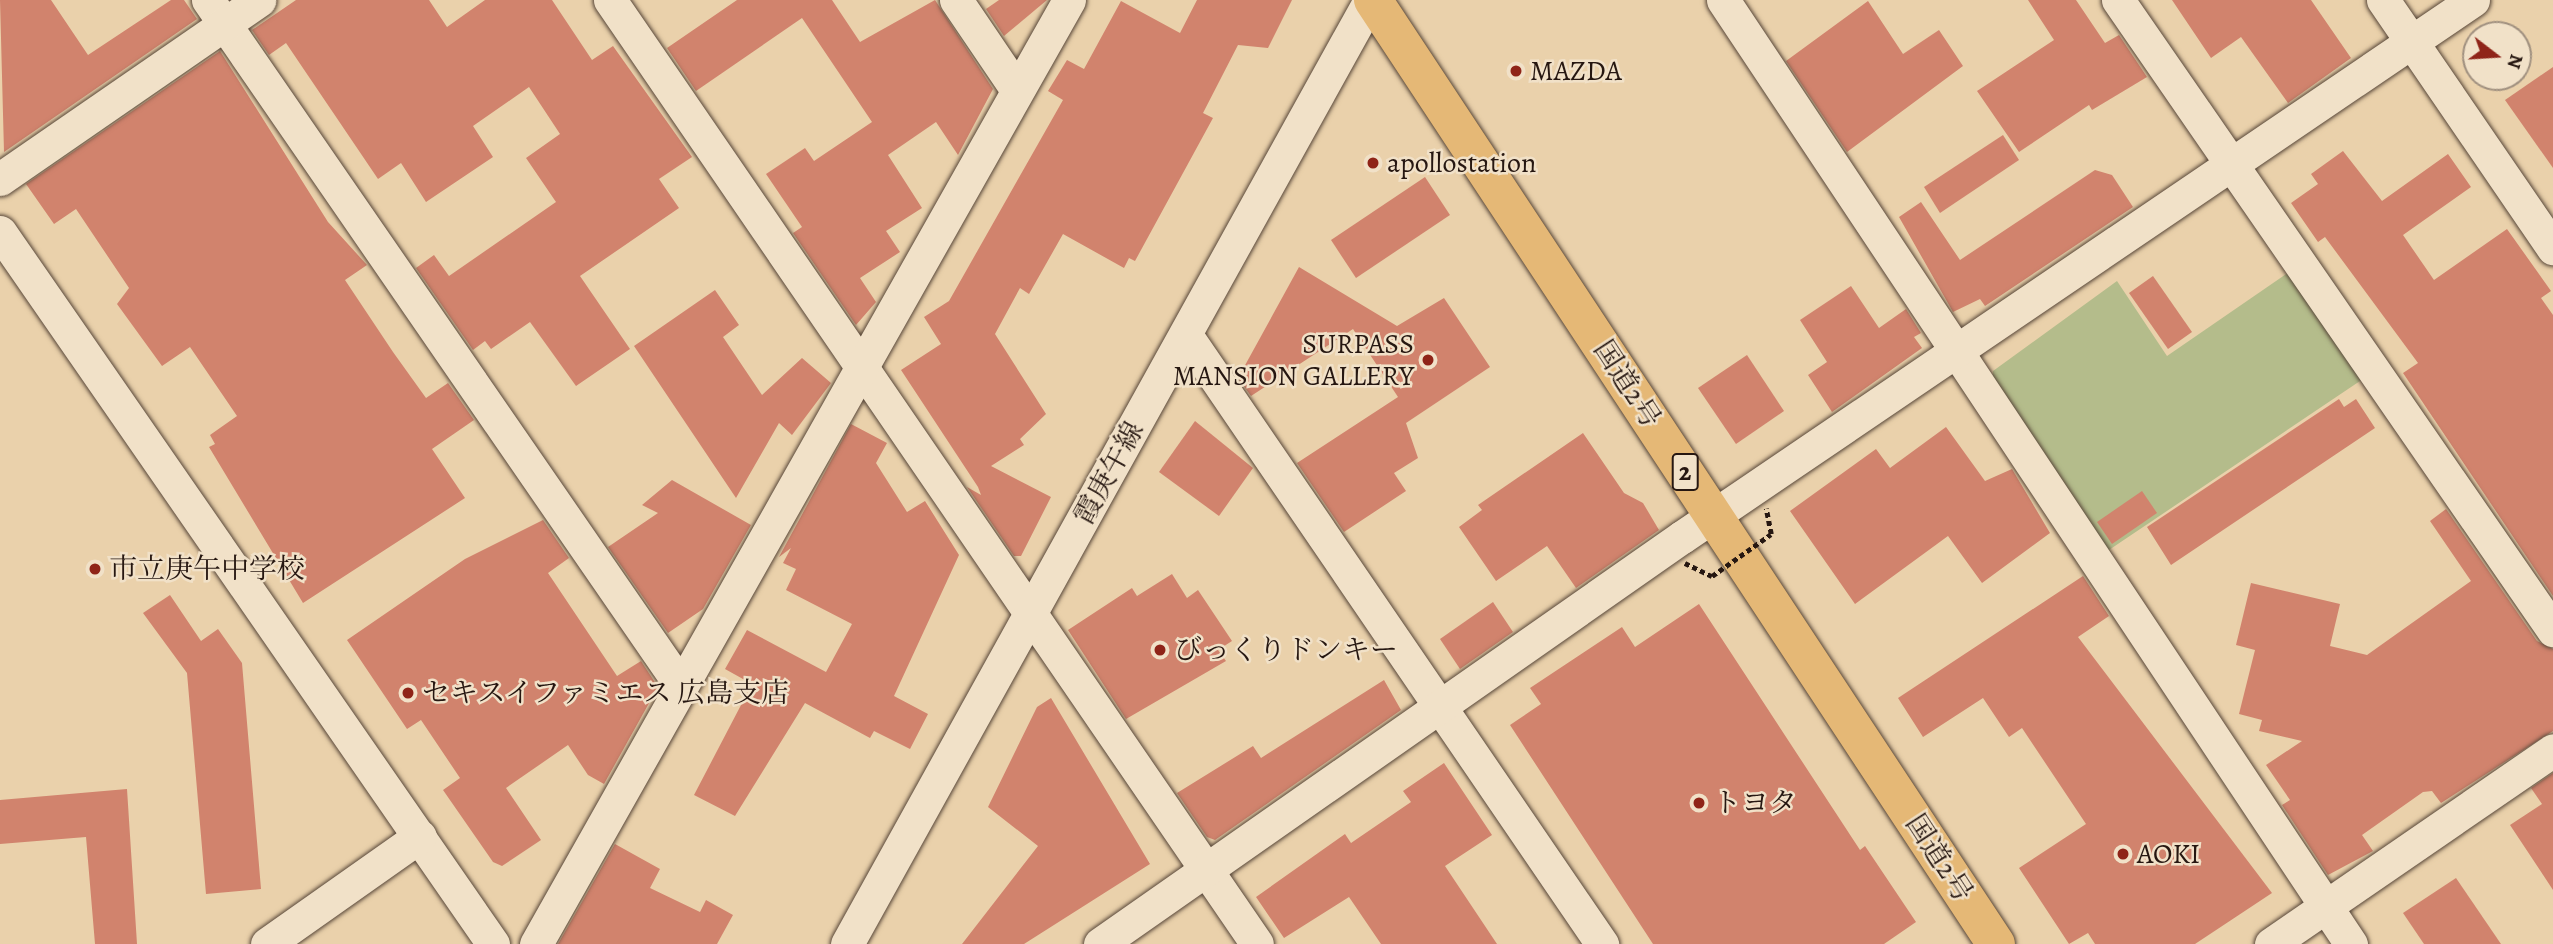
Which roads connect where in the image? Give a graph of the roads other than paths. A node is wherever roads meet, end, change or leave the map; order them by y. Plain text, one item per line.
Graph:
1 (259, 0) edge
2 (610, 0) edge
3 (956, 0) edge
4 (1069, 0) edge
5 (1372, 0) edge
6 (1723, 0) edge
7 (2118, 0) edge
8 (2383, 0) edge
9 (2473, 0) edge
10 (216, 12) edge
11 (2412, 41) junction
12 (1017, 90) junction
13 (2230, 162) junction
14 (0, 179) edge
15 (0, 232) edge
16 (2553, 248) edge
17 (1186, 335) junction
18 (1958, 352) junction
19 (861, 372) junction
20 (1716, 519) junction
21 (1029, 616) junction
22 (2553, 630) edge
23 (681, 686) junction
24 (1440, 705) junction
25 (2553, 750) edge
26 (420, 836) junction
27 (1206, 870) junction
28 (2326, 906) junction
29 (267, 944) edge
30 (493, 944) edge
31 (536, 944) edge
32 (847, 944) edge
33 (1100, 944) edge
34 (1257, 944) edge
35 (1602, 944) edge
36 (1996, 944) edge
37 (2271, 944) edge
38 (2351, 944) edge

1 - 10 street
2 - 19 street
3 - 12 street
4 - 12 street
5 - 17 street, 霞庚午線
5 - 20 highway, 国道2号 / 2
6 - 18 street
7 - 13 street
8 - 11 street
9 - 11 street
10 - 14 street
10 - 23 street
11 - 13 street
11 - 16 street
12 - 19 street
13 - 18 street
13 - 22 street
15 - 26 street
17 - 21 street, 霞庚午線
17 - 24 street
18 - 20 street
18 - 28 street
19 - 21 street
19 - 23 street
20 - 24 street
20 - 36 highway, 国道2号 / 2
21 - 27 street
21 - 32 street, 霞庚午線
23 - 31 street
24 - 27 street
24 - 35 street
25 - 28 street
26 - 29 street
26 - 30 street
27 - 33 street
27 - 34 street
28 - 37 street
28 - 38 street

